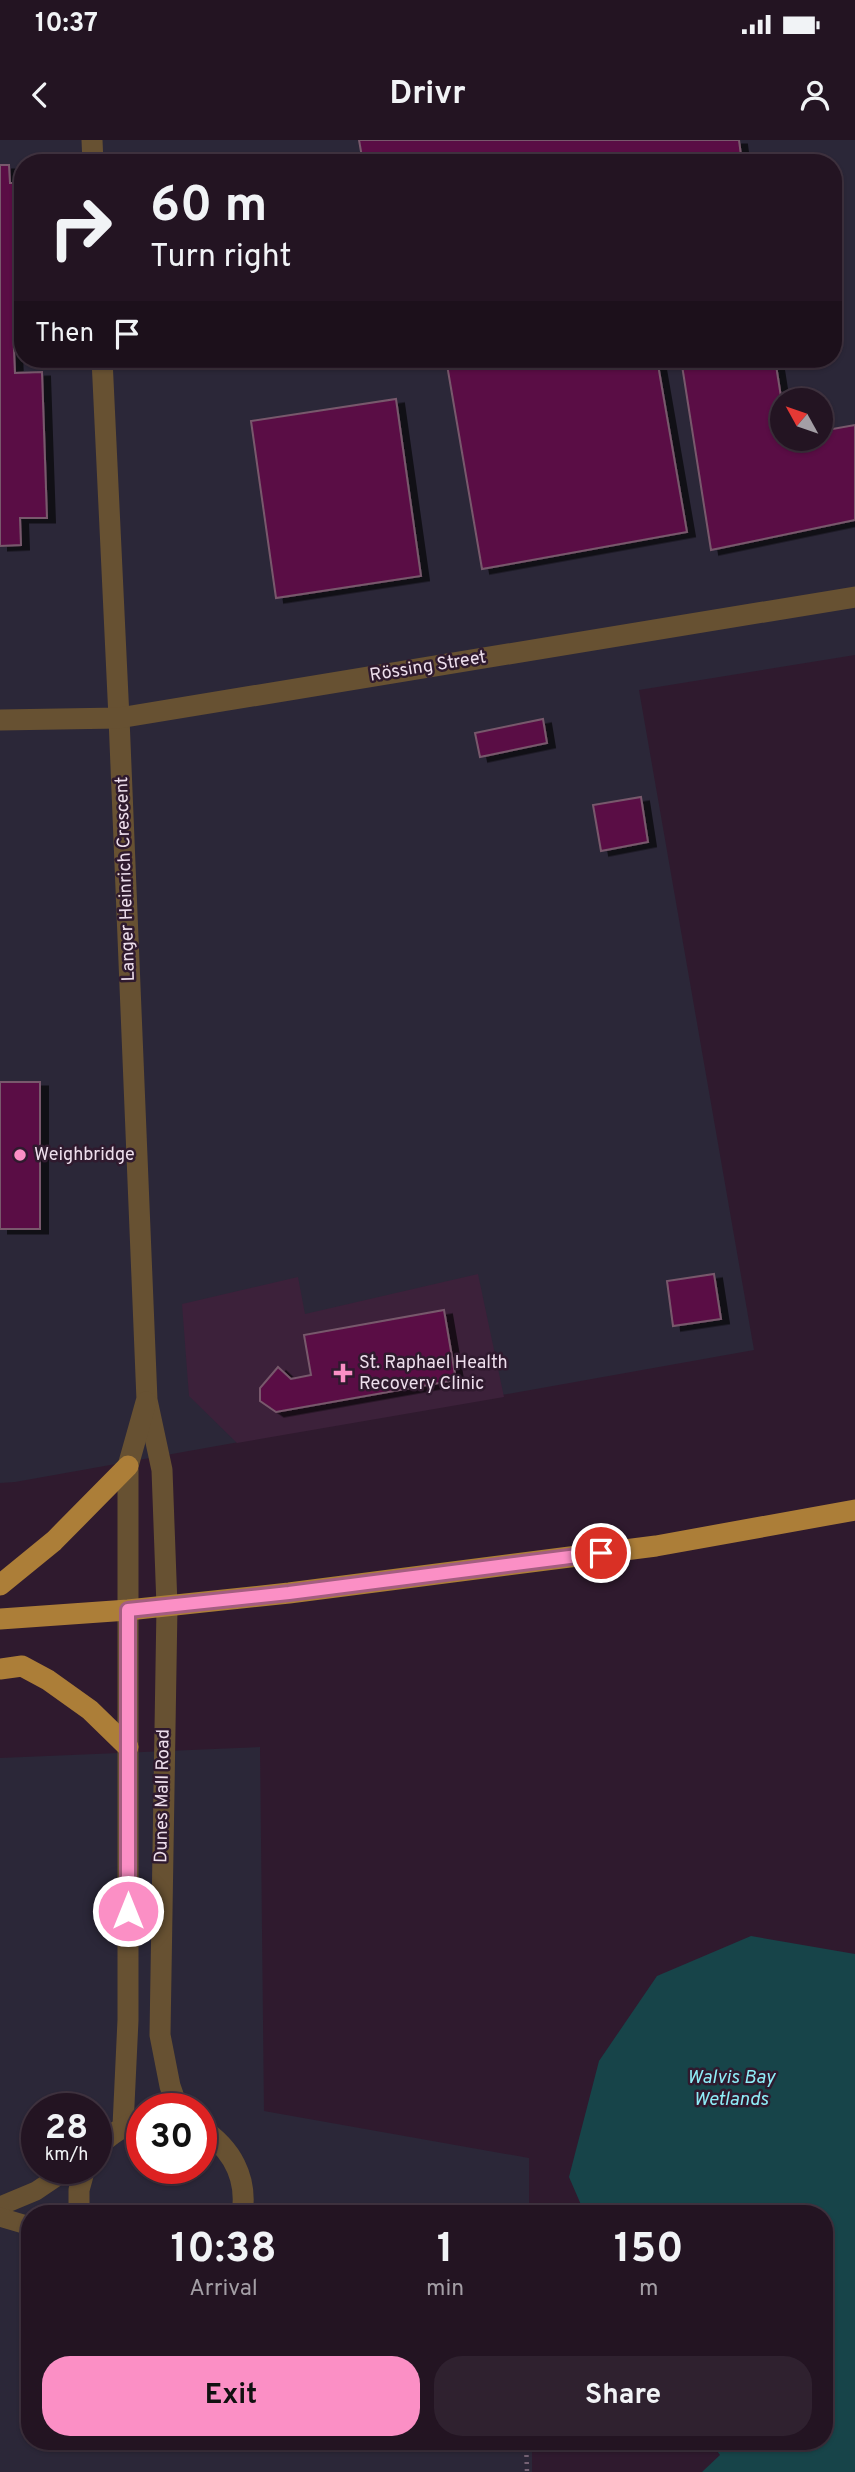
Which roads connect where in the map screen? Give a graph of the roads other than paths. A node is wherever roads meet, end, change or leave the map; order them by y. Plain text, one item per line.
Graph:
1 (102, 368) edge
2 (855, 597) edge
3 (119, 718) junction
4 (0, 720) edge
5 (147, 1400) junction
6 (128, 1466) junction
7 (855, 1510) edge
8 (0, 1585) edge
9 (167, 1606) junction
10 (128, 1610) junction
11 (0, 1619) edge
12 (0, 1669) edge
13 (128, 1747) junction
14 (131, 2093) edge
15 (172, 2093) edge
16 (217, 2141) edge
17 (46, 2184) edge
18 (81, 2184) edge
19 (79, 2205) edge
20 (242, 2205) edge
21 (0, 2206) edge
22 (0, 2217) edge
23 (21, 2223) edge

1 - 3 street, Langer Heinrich Crescent
2 - 3 street, Rössing Street
3 - 4 street, Rössing Street
3 - 5 street, Langer Heinrich Crescent
5 - 6 street, Langer Heinrich Crescent
5 - 9 street, Langer Heinrich Crescent
6 - 8 main road
6 - 10 street, Langer Heinrich Crescent
7 - 9 main road
9 - 10 main road
9 - 15 street, Dunes Mall Road
10 - 11 main road
10 - 13 street, Dunes Mall Road
12 - 13 main road
13 - 14 street, Dunes Mall Road
16 - 20 street
17 - 21 lane
18 - 19 street
22 - 23 lane

